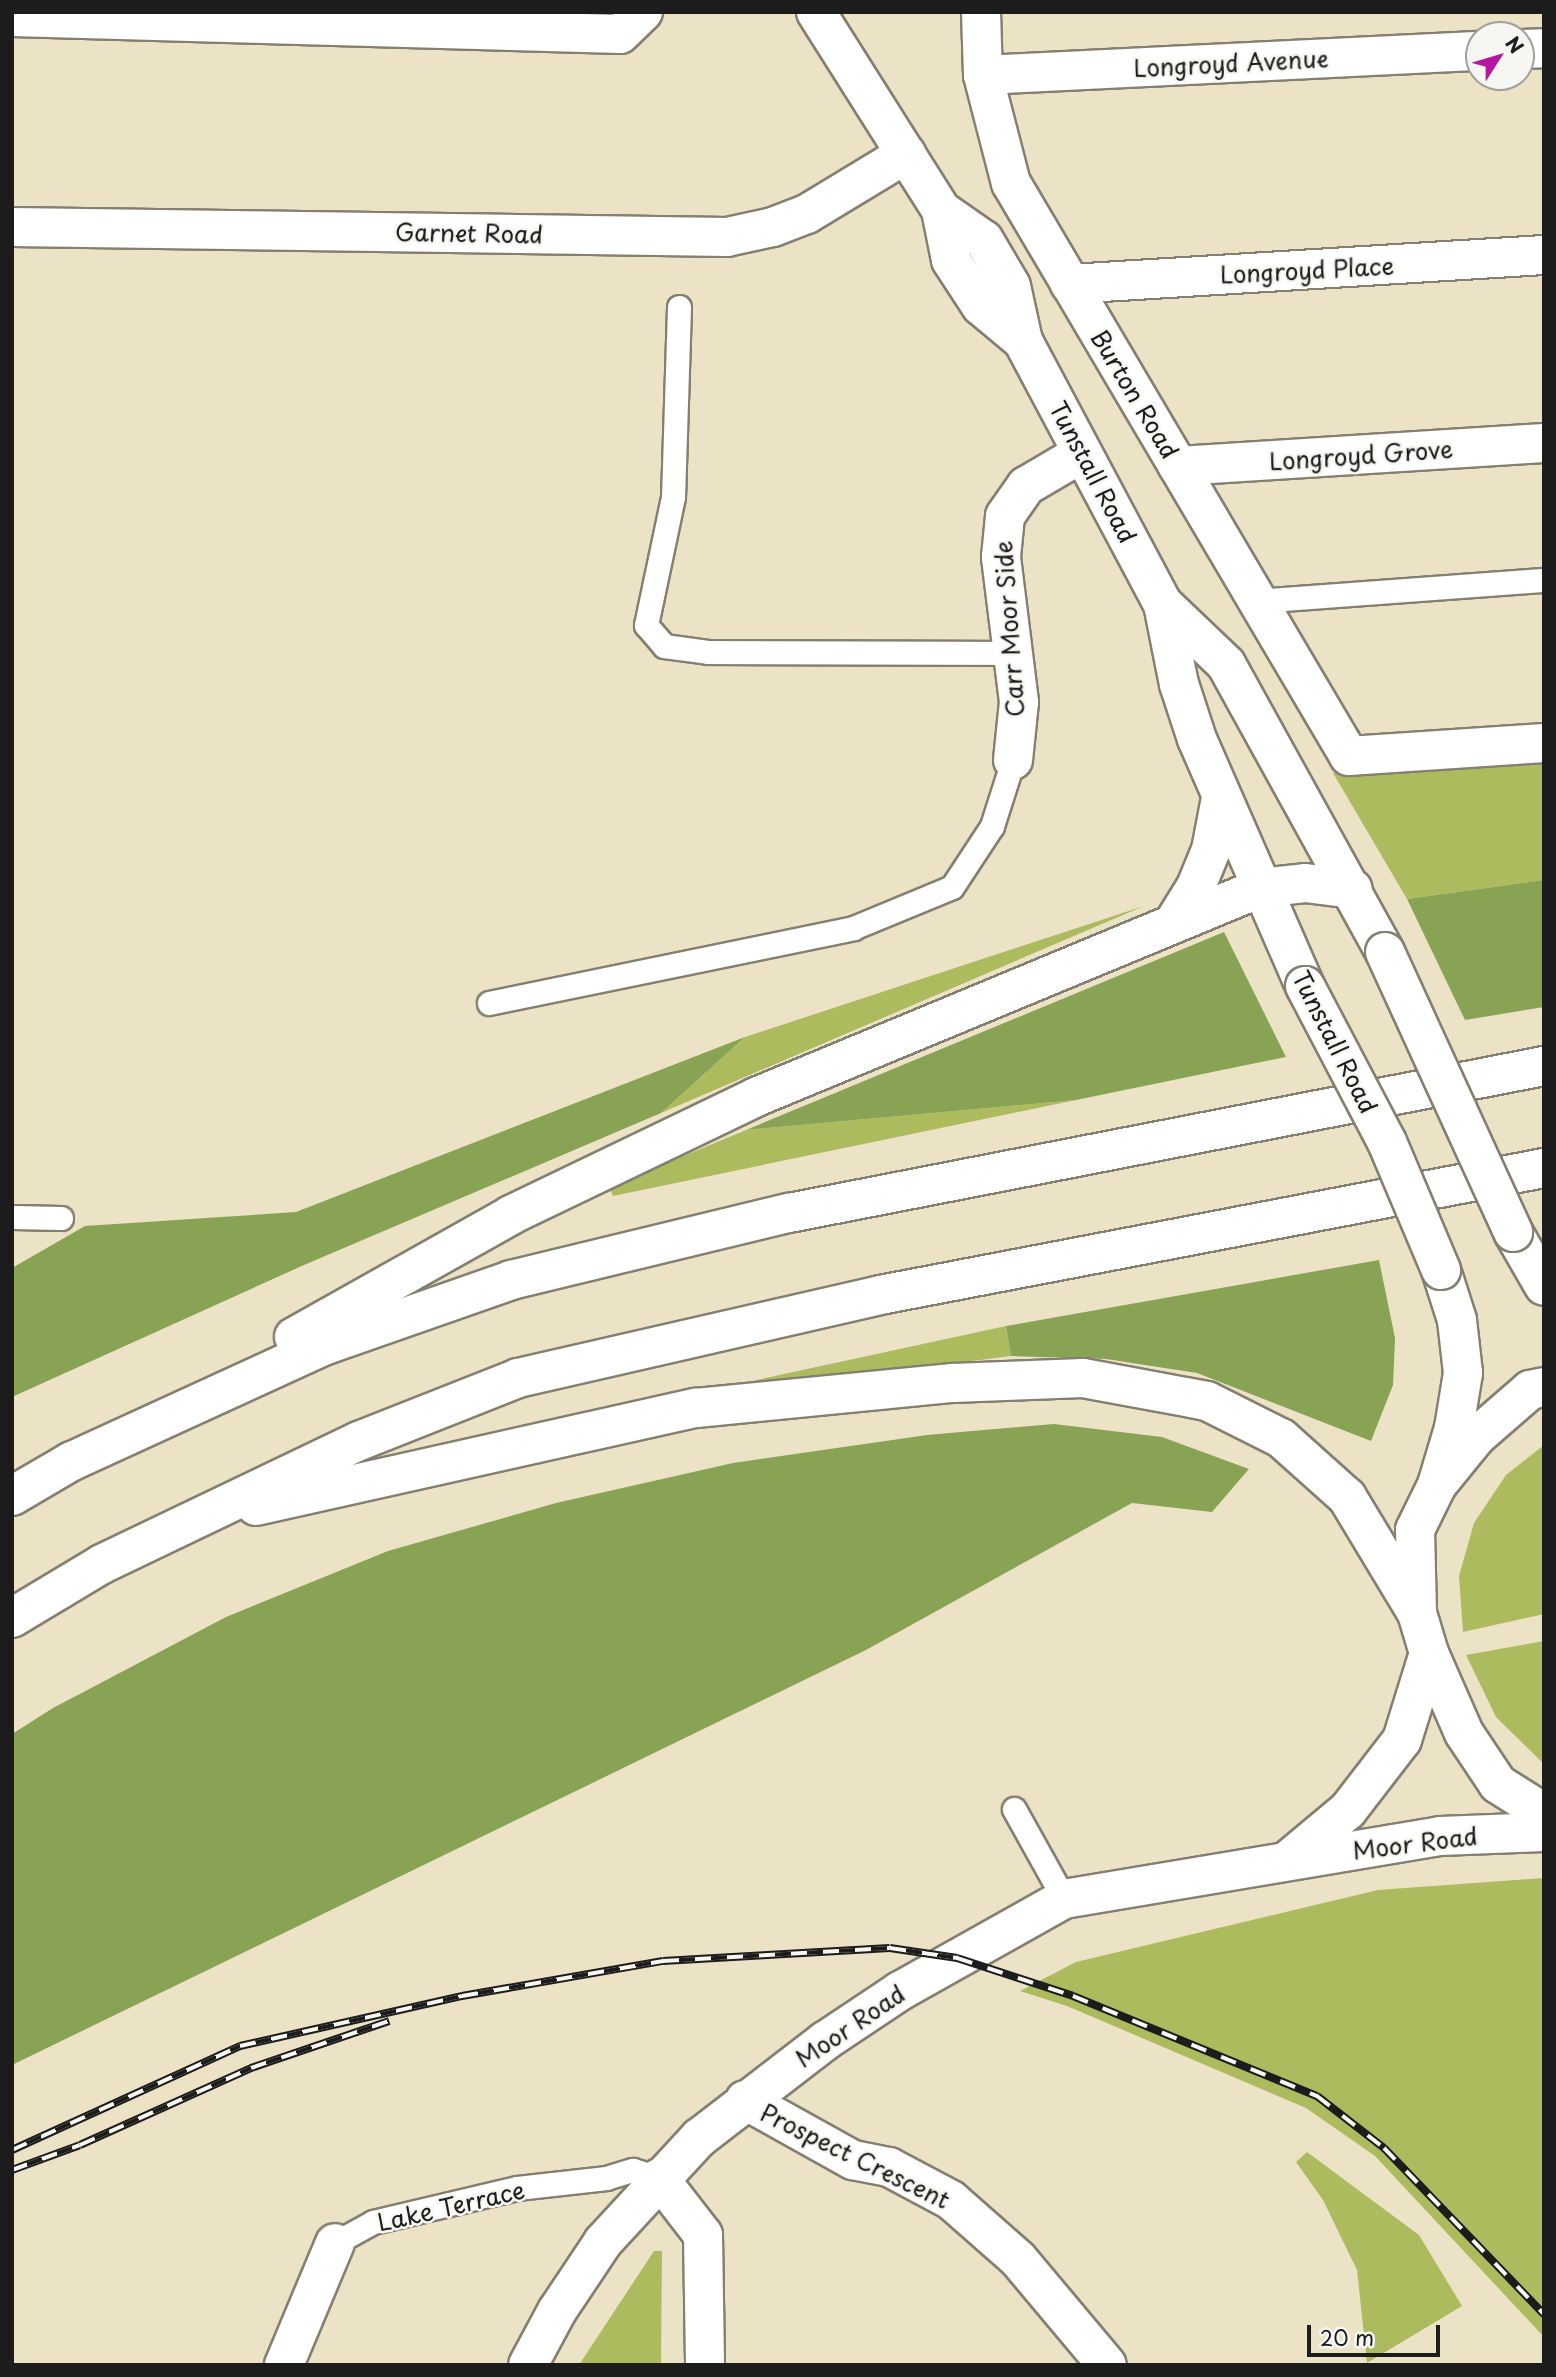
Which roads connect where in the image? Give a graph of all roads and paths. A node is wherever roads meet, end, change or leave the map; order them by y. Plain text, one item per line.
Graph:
1 (643, 12) edge
2 (816, 12) edge
3 (981, 12) edge
4 (12, 17) edge
5 (1465, 52) edge
6 (983, 75) junction
7 (906, 154) junction
8 (12, 227) edge
9 (1544, 255) edge
10 (1070, 284) junction
11 (679, 307) dead end
12 (1544, 443) edge
13 (1082, 453) junction
14 (1178, 466) junction
15 (1544, 580) edge
16 (1257, 601) junction
17 (1163, 604) junction
18 (1013, 653) junction
19 (1544, 743) edge
20 (1013, 760) joint
21 (1221, 798) junction
22 (1260, 888) junction
23 (1353, 889) junction
24 (1174, 922) junction
25 (489, 1003) dead end
26 (1544, 1066) edge
27 (1544, 1168) edge
28 (12, 1217) edge
29 (61, 1218) dead end
30 (1544, 1286) edge
31 (1544, 1387) edge
32 (72, 1461) junction
33 (1437, 1485) junction
34 (12, 1496) edge
35 (194, 1520) junction
36 (1417, 1613) junction
37 (12, 1618) edge
38 (1429, 1653) junction
39 (1014, 1809) dead end
40 (1544, 1813) edge
41 (1544, 1832) edge
42 (1286, 1861) junction
43 (1064, 1899) junction
44 (745, 2101) junction
45 (659, 2178) junction
46 (335, 2243) joint
47 (284, 2365) edge
48 (528, 2365) edge
49 (705, 2365) edge
50 (1107, 2365) edge

1 - 4 main road
2 - 7 main road, Tunstall Road
3 - 6 main road, Burton Road
5 - 6 main road, Longroyd Avenue
6 - 10 main road, Burton Road
7 - 8 main road, Garnet Road
7 - 13 main road, Tunstall Road
9 - 10 main road, Longroyd Place
10 - 14 main road, Burton Road
11 - 18 lane
12 - 14 main road, Longroyd Grove
13 - 17 main road, Tunstall Road
13 - 18 main road, Carr Moor Side
14 - 16 main road, Burton Road
15 - 16 lane
16 - 19 main road, Burton Road
17 - 21 main road, Tunstall Road
17 - 23 main road, Tunstall Road
18 - 20 main road, Carr Moor Side
20 - 25 lane
21 - 22 main road, Tunstall Road
21 - 24 main road
22 - 23 main road
22 - 24 main road
22 - 33 main road, Tunstall Road, bridge
23 - 30 main road, Tunstall Road, bridge
24 - 32 main road
26 - 32 main road
27 - 35 main road
28 - 29 lane
31 - 33 main road
32 - 34 main road
33 - 36 main road
35 - 36 main road
35 - 37 main road
36 - 38 main road
38 - 40 main road
38 - 42 main road, Moor Road
39 - 43 lane
41 - 42 main road, Moor Road
42 - 43 main road, Moor Road
43 - 44 main road, Moor Road
44 - 45 main road, Moor Road
44 - 50 main road, Prospect Crescent
45 - 46 lane, Lake Terrace
45 - 48 main road, Moor Road
45 - 49 main road
46 - 47 main road, Lake Terrace

